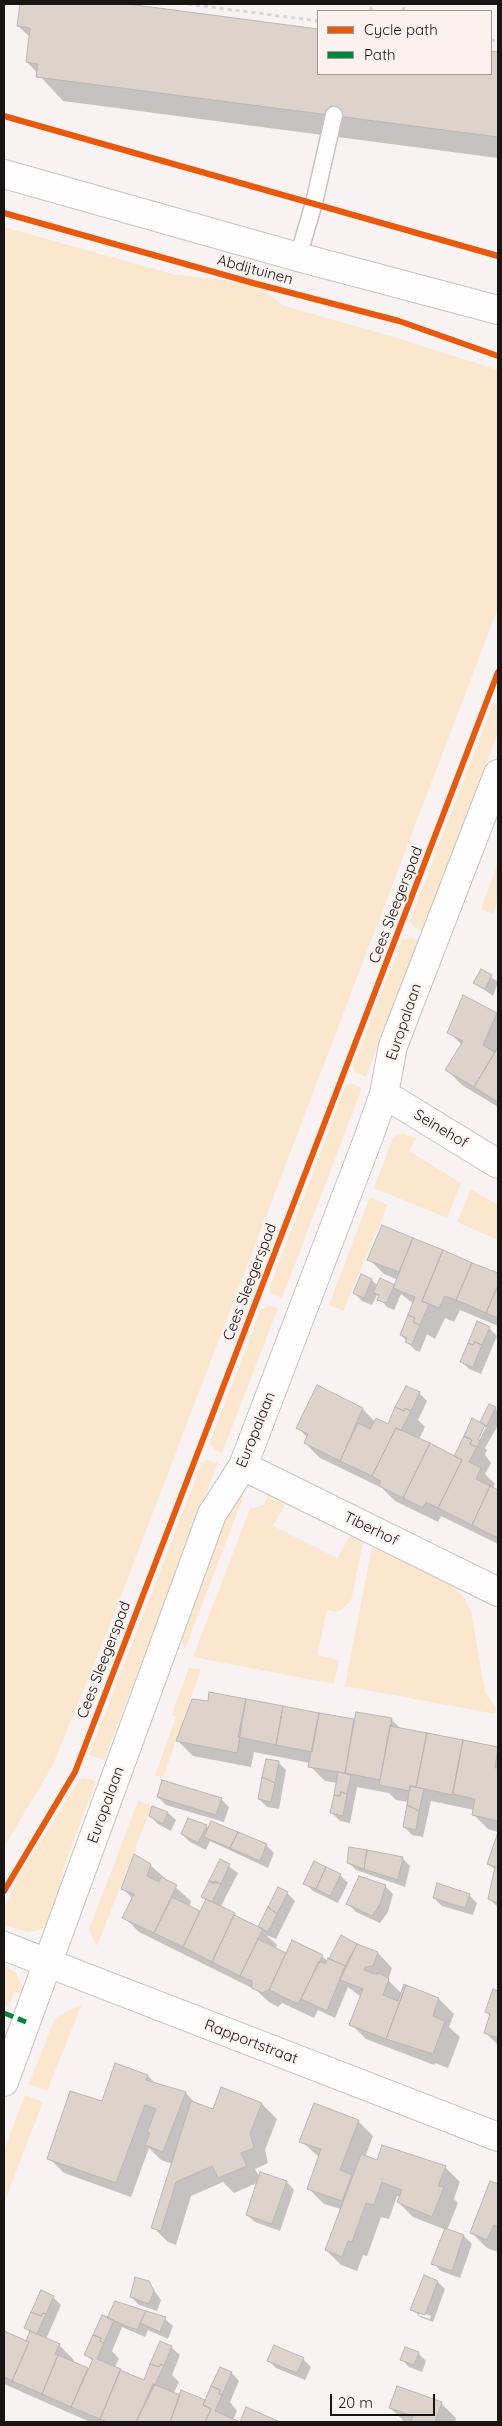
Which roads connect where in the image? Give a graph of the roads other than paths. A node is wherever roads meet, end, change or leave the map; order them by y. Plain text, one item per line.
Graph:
1 (334, 115) dead end
2 (4, 174) edge
3 (298, 257) junction
4 (498, 310) edge
5 (498, 774) edge
6 (384, 1094) junction
7 (498, 1164) edge
8 (243, 1466) junction
9 (498, 1592) edge
10 (4, 1946) edge
11 (48, 1965) junction
12 (4, 2082) edge
13 (498, 2137) edge

1 - 3 lane, Abdijtuinen
2 - 3 street, Abdijtuinen
3 - 4 street, Abdijtuinen
5 - 6 street, Europalaan
6 - 7 street, Seinehof
6 - 8 street, Europalaan
8 - 9 street, Tiberhof
8 - 11 street, Europalaan
10 - 11 street, Rapportstraat
11 - 12 street, Europalaan
11 - 13 street, Rapportstraat

